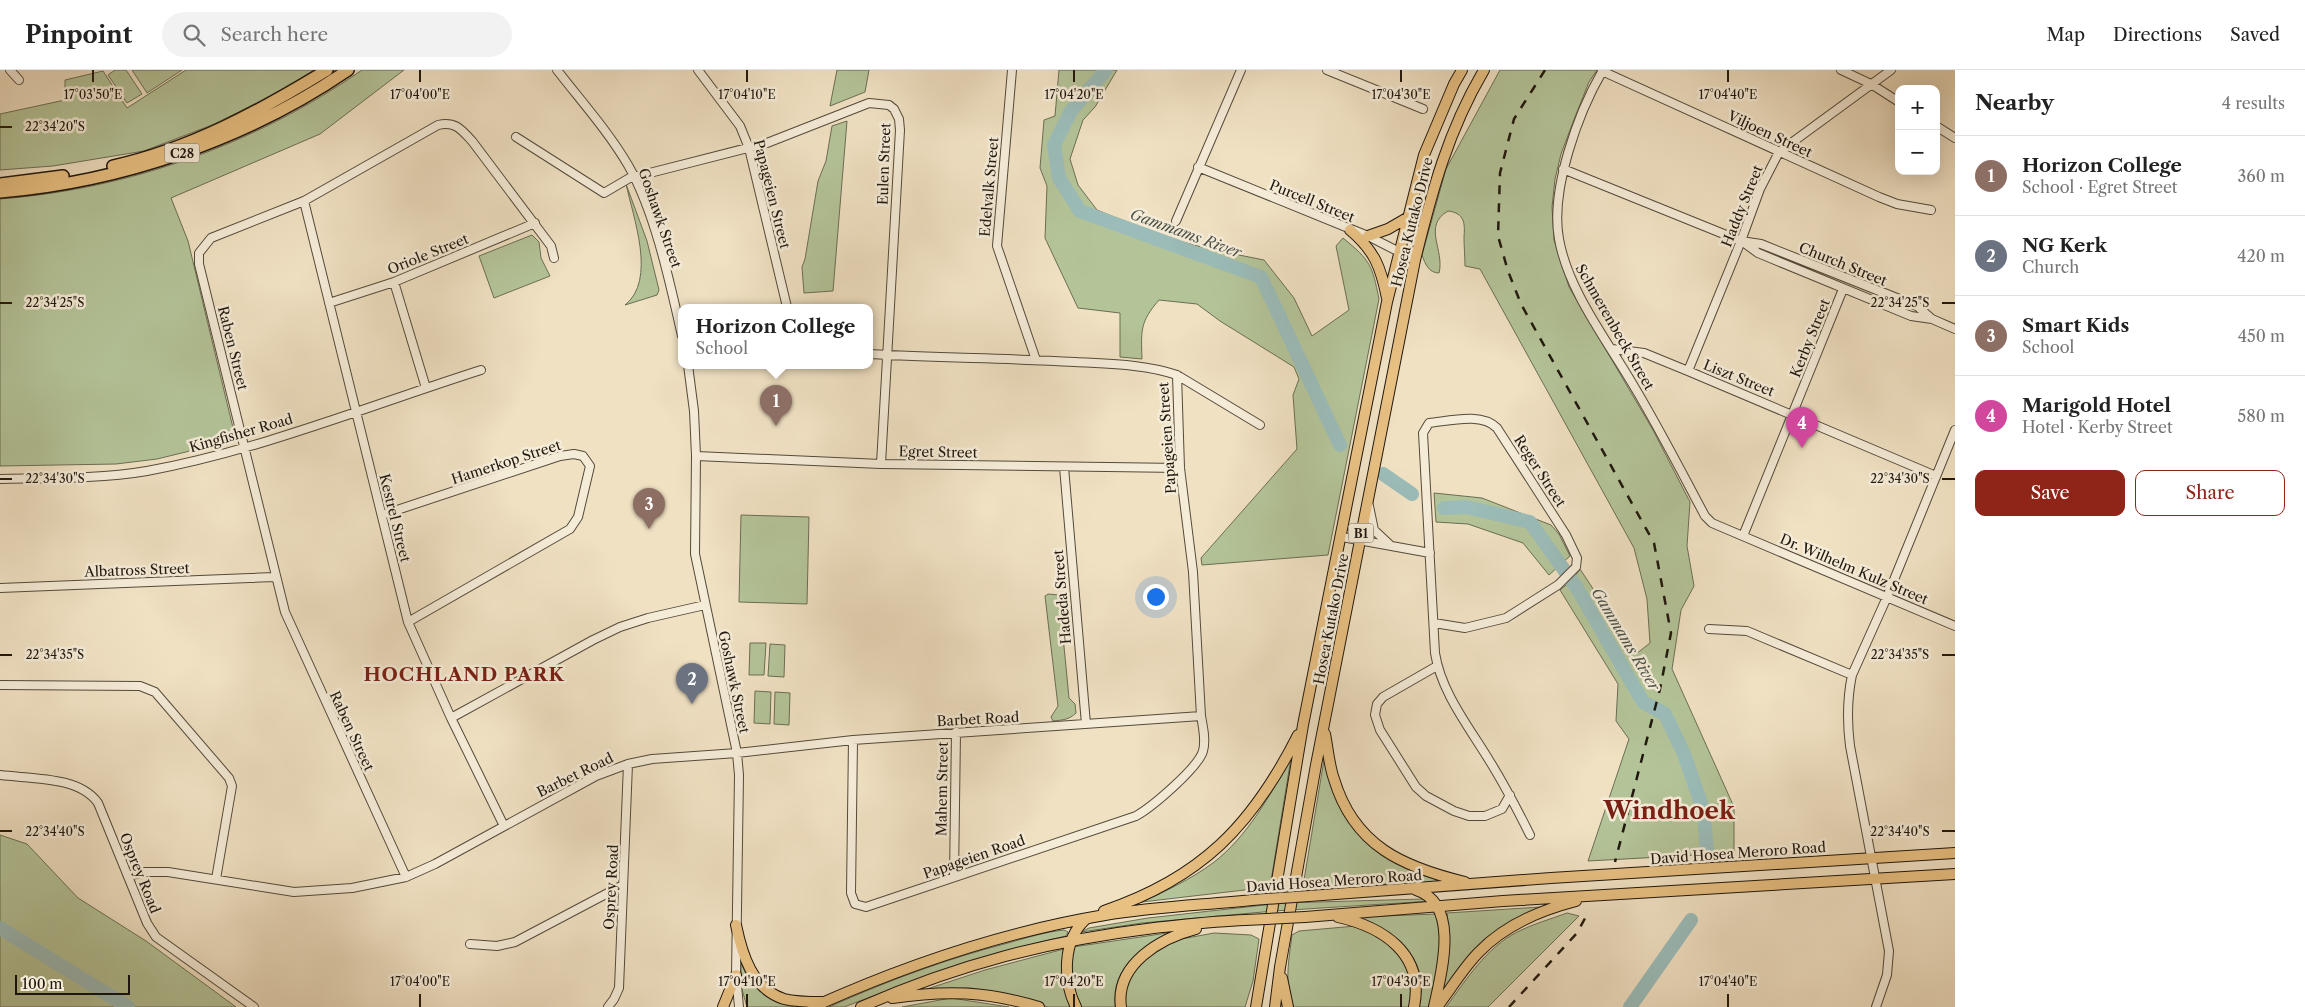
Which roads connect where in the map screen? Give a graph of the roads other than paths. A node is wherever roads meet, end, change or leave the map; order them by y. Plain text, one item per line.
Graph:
1 (10, 70) edge
2 (327, 70) edge
3 (348, 70) edge
4 (557, 70) edge
5 (698, 70) edge
6 (1012, 70) edge
7 (1241, 70) edge
8 (1327, 70) edge
9 (1462, 70) edge
10 (1484, 70) edge
11 (1841, 70) edge
12 (1891, 70) edge
13 (1602, 71) edge
14 (18, 80) dead end
15 (1871, 84) junction
16 (1895, 99) edge
17 (1423, 109) dead end
18 (1940, 129) edge
19 (516, 137) dead end
20 (1955, 138) edge
21 (749, 148) junction
22 (1780, 152) junction
23 (1198, 168) junction
24 (1563, 169) junction
25 (634, 177) junction
26 (0, 184) edge
27 (0, 192) edge
28 (304, 201) junction
29 (1931, 210) dead end
30 (1407, 218) junction
31 (1176, 221) dead end
32 (535, 223) junction
33 (1350, 230) junction
34 (1368, 236) junction
35 (1741, 241) junction
36 (1399, 251) junction
37 (554, 258) dead end
38 (1415, 260) junction
39 (394, 282) junction
40 (1843, 289) junction
41 (1387, 302) junction
42 (329, 303) junction
43 (786, 304) edge
44 (1932, 319) junction
45 (678, 321) edge
46 (1955, 329) edge
47 (1612, 349) junction
48 (873, 354) edge
49 (886, 355) junction
50 (1036, 360) junction
51 (689, 369) edge
52 (481, 370) dead end
53 (1688, 371) junction
54 (1177, 375) junction
55 (426, 388) junction
56 (356, 412) junction
57 (1793, 414) junction
58 (1260, 425) dead end
59 (1955, 430) edge
60 (244, 448) junction
61 (696, 456) junction
62 (881, 464) junction
63 (1064, 467) junction
64 (1180, 468) junction
65 (1936, 476) junction
66 (0, 479) edge
67 (1368, 499) junction
68 (382, 516) junction
69 (1743, 536) junction
70 (1342, 537) junction
71 (1360, 540) junction
72 (1392, 546) junction
73 (1430, 553) junction
74 (276, 577) junction
75 (0, 588) edge
76 (1887, 597) junction
77 (705, 605) junction
78 (408, 622) junction
79 (1434, 624) junction
80 (1955, 626) edge
81 (1709, 630) dead end
82 (1437, 666) junction
83 (1852, 675) junction
84 (0, 684) edge
85 (1201, 716) junction
86 (451, 718) junction
87 (1086, 724) junction
88 (1303, 725) junction
89 (1324, 728) junction
90 (956, 732) junction
91 (853, 740) junction
92 (737, 753) junction
93 (628, 764) junction
94 (0, 775) edge
95 (1510, 795) junction
96 (504, 826) junction
97 (1530, 835) dead end
98 (1955, 853) edge
99 (1872, 858) junction
100 (1955, 874) edge
101 (128, 876) junction
102 (406, 877) junction
103 (954, 877) junction
104 (216, 879) junction
105 (1874, 879) junction
106 (1472, 884) junction
107 (623, 885) junction
108 (1413, 890) junction
109 (1617, 894) junction
110 (1438, 906) junction
111 (1326, 915) junction
112 (1087, 918) junction
113 (1229, 920) junction
114 (736, 925) junction
115 (1072, 941) junction
116 (470, 944) dead end
117 (1280, 967) junction
118 (736, 975) junction
119 (876, 1000) junction
120 (823, 1002) junction
121 (1255, 1006) edge
122 (254, 1007) edge
123 (608, 1007) edge
124 (723, 1007) edge
125 (739, 1007) edge
126 (813, 1007) edge
127 (861, 1007) edge
128 (1039, 1007) edge
129 (1076, 1007) edge
130 (1121, 1007) edge
131 (1275, 1007) edge
132 (1288, 1007) edge
133 (1414, 1007) edge
134 (1435, 1007) edge
135 (1876, 1007) edge

1 - 14 street
2 - 26 highway, C28
3 - 27 highway, C28
4 - 25 street, Goshawk Street
5 - 21 street, Papageien Street
6 - 50 street, Edelvalk Street
7 - 23 street
8 - 17 street
9 - 30 main road, Hosea Kutako Drive / B1
10 - 38 main road, Hosea Kutako Drive / B1
11 - 15 street
12 - 15 street, Haddy Street
13 - 22 street, Viljoen Street
13 - 24 street, Schmerenbeck Street
15 - 16 street
15 - 22 street, Haddy Street
18 - 20 street
19 - 25 street, Eulen Street
21 - 25 street, Eulen Street
21 - 43 street, Papageien Street
21 - 49 street, Eulen Street
22 - 29 street, Viljoen Street
22 - 35 street, Haddy Street
23 - 31 street
23 - 33 street, Purcell Street
24 - 35 street, Church Street
24 - 47 street, Schmerenbeck Street
25 - 45 street, Goshawk Street
28 - 32 street, Raben Street
28 - 42 street, Kestrel Street
28 - 60 street, Raben Street
30 - 34 main road
30 - 36 main road, Hosea Kutako Drive / B1
32 - 37 street, Raben Street
32 - 39 street, Oriole Street
33 - 34 street, Purcell Street
33 - 41 main road
34 - 36 street, Purcell Street
35 - 40 street, Church Street
35 - 44 street, Church Street
35 - 53 street, Haddy Street
36 - 38 street, Purcell Street
36 - 41 main road, Hosea Kutako Drive / B1
38 - 67 main road, Hosea Kutako Drive / B1
39 - 42 street, Oriole Street
39 - 55 street
40 - 44 street, Church Street
40 - 57 street, Kerby Street
41 - 70 main road, Hosea Kutako Drive / B1
42 - 56 street, Kestrel Street
44 - 46 street, Church Street
47 - 53 street, Liszt Street
47 - 69 street, Schmerenbeck Street
48 - 49 street, Papageien Street
49 - 50 street, Papageien Street
49 - 62 street, Eulen Street
50 - 54 street, Papageien Street
51 - 61 street, Goshawk Street
52 - 55 street, Kingfisher Road
53 - 57 street, Liszt Street
54 - 58 street
54 - 64 street, Papageien Street
55 - 56 street, Kingfisher Road
56 - 60 street, Kingfisher Road
56 - 68 street, Kestrel Street
57 - 65 street, Liszt Street
57 - 69 street, Kerby Street
59 - 65 street
60 - 66 street, Kingfisher Road
60 - 74 street, Raben Street
61 - 62 street, Egret Street
61 - 77 street, Goshawk Street
62 - 63 street, Egret Street
63 - 64 street, Egret Street
63 - 87 street, Hadeda Street
64 - 85 street, Papageien Street
65 - 76 street
67 - 71 main road, Hosea Kutako Drive / B1
67 - 72 street
68 - 78 street, Kestrel Street
68 - 78 street, Hamerkop Street
69 - 76 street, Dr. Wilhelm Kulz Street
70 - 71 street
70 - 88 main road, Hosea Kutako Drive / B1
71 - 72 street
71 - 89 main road, Hosea Kutako Drive / B1
72 - 73 street
73 - 79 street, Reger Street
73 - 79 street, Reger Street
74 - 75 street, Albatross Street
74 - 102 street, Raben Street
76 - 80 street, Dr. Wilhelm Kulz Street
76 - 83 street
77 - 86 street
77 - 92 street, Goshawk Street
78 - 86 street, Kestrel Street
79 - 82 street, Reger Street
81 - 83 street
82 - 95 street, Reger Street
82 - 95 street
83 - 99 street
84 - 104 street
85 - 87 street, Barbet Road
85 - 103 street, Papageien Road
86 - 96 street, Kestrel Street
87 - 90 street, Barbet Road
88 - 112 main road
88 - 121 main road, Hosea Kutako Drive / B1
89 - 106 main road
89 - 117 main road, Hosea Kutako Drive / B1
90 - 91 street, Barbet Road
90 - 103 street, Mahem Street
91 - 92 street, Barbet Road
91 - 103 street, Papageien Road
92 - 93 street, Barbet Road
92 - 114 street, Goshawk Street
93 - 96 street, Barbet Road
93 - 107 street, Osprey Road
94 - 101 street, Osprey Road
95 - 97 street, Reger Street
96 - 102 street, Barbet Road
98 - 99 main road, David Hosea Meroro Road
99 - 105 street
99 - 106 main road, David Hosea Meroro Road
100 - 105 main road
101 - 104 street, Barbet Road
101 - 122 street, Osprey Road
102 - 104 street, Barbet Road
105 - 109 main road
105 - 135 street
106 - 108 main road, David Hosea Meroro Road
107 - 116 street
107 - 123 street, Osprey Road
108 - 110 main road
108 - 112 main road, David Hosea Meroro Road, bridge
109 - 110 main road
109 - 134 main road
110 - 111 main road
110 - 134 main road
111 - 113 main road, bridge
111 - 133 main road
112 - 115 main road
112 - 120 main road, David Hosea Meroro Road
113 - 115 main road
113 - 130 main road
114 - 118 street, Goshawk Street
114 - 120 main road
115 - 119 main road
115 - 129 main road
117 - 131 main road, Hosea Kutako Drive / B1
117 - 132 main road
118 - 124 main road
118 - 125 street, Goshawk Street
119 - 127 main road
119 - 128 main road
120 - 126 main road, David Hosea Meroro Road

